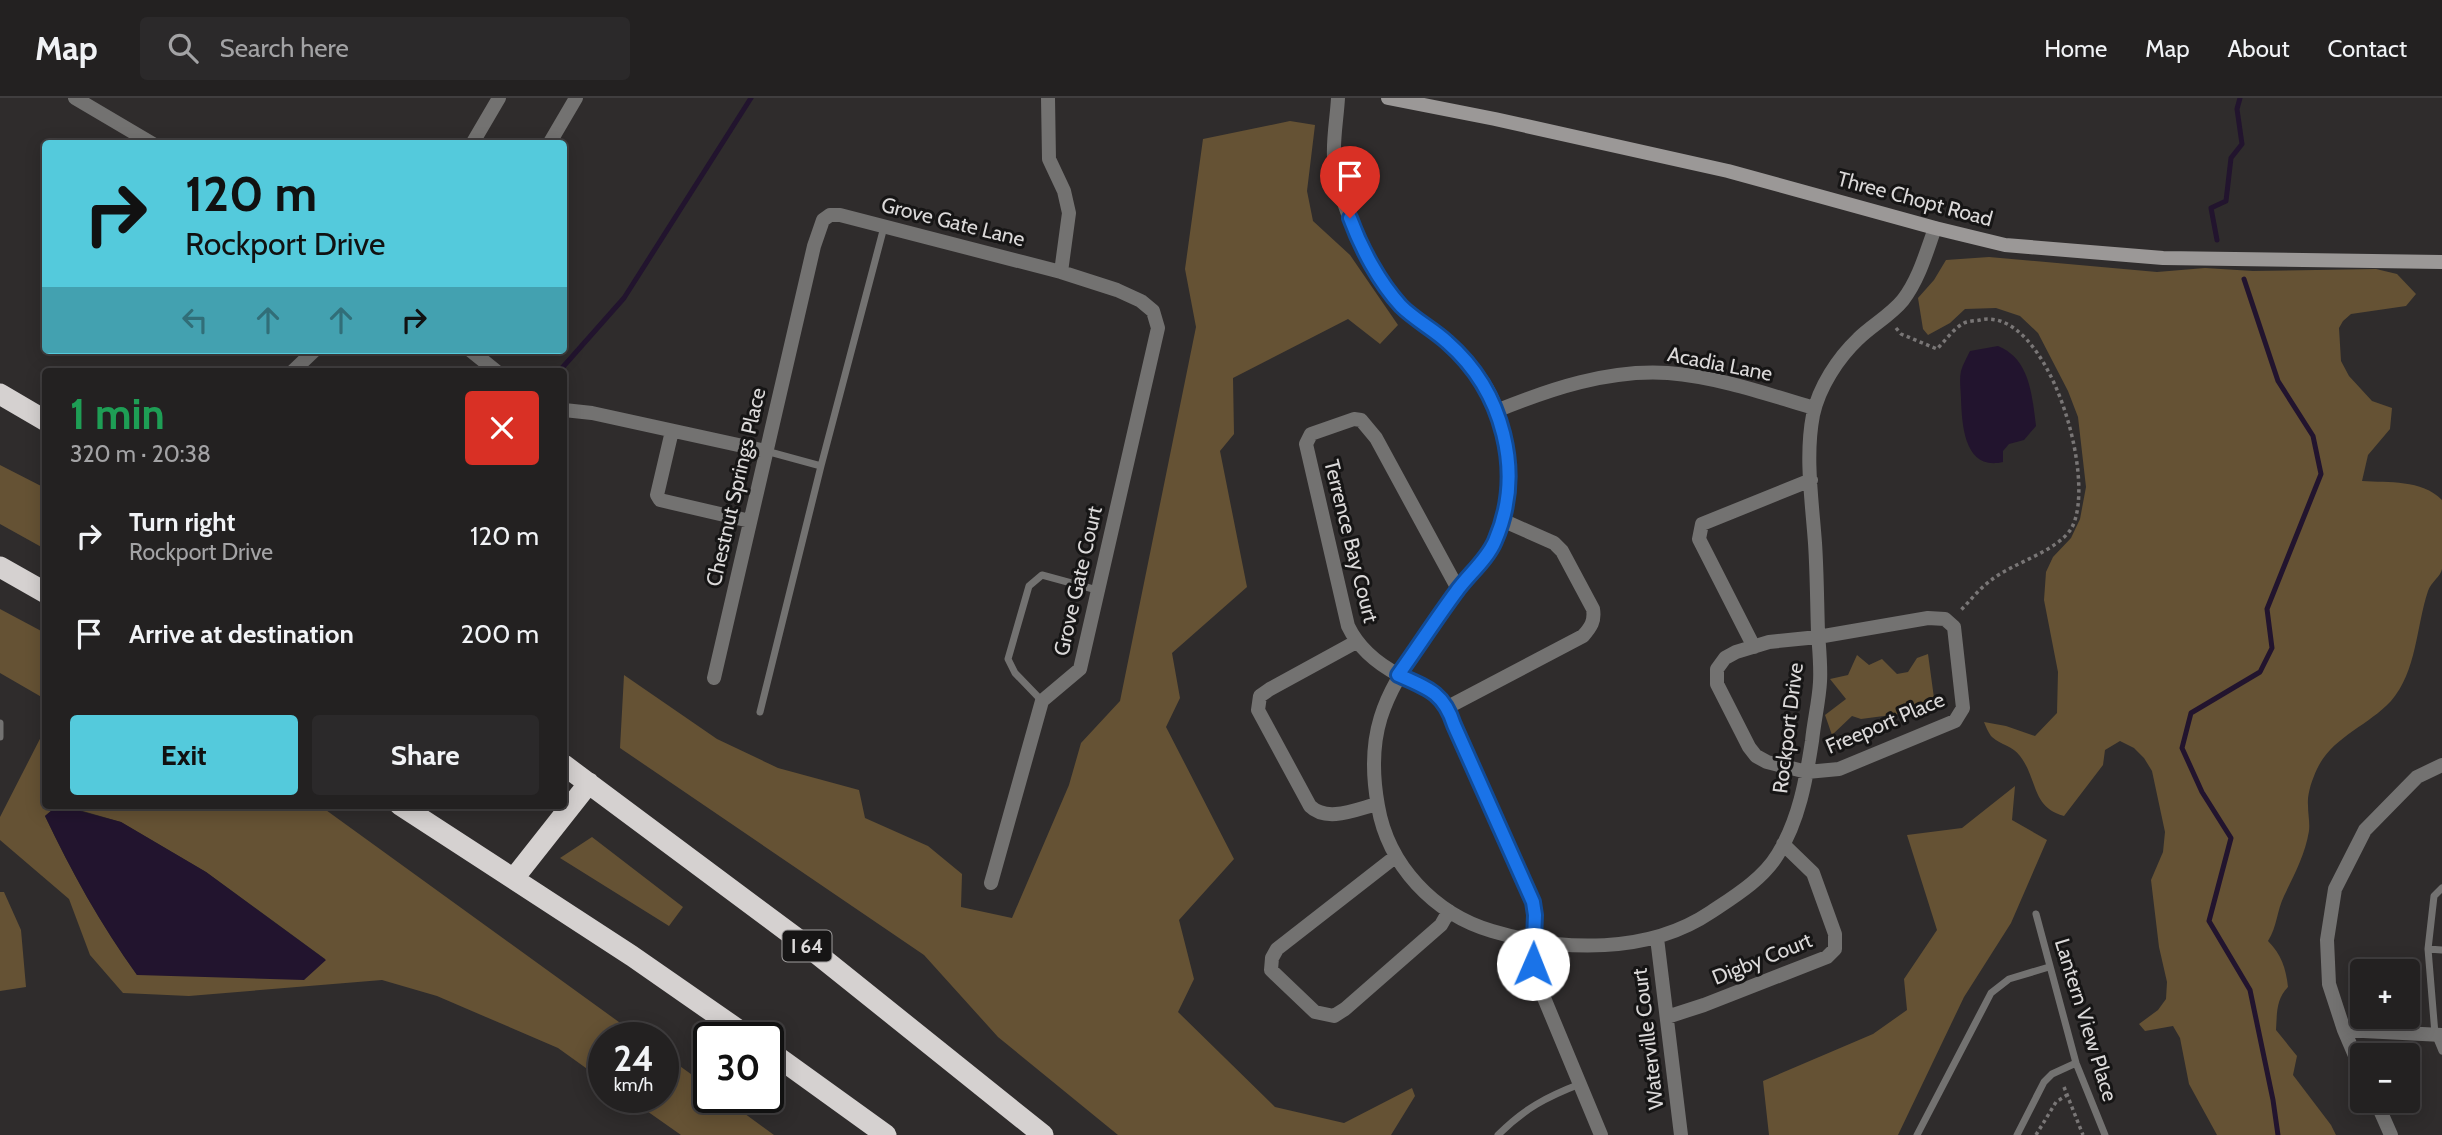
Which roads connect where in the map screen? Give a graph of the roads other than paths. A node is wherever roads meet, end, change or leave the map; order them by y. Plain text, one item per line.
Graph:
1 (75, 98) edge
2 (499, 98) edge
3 (576, 98) edge
4 (1048, 98) edge
5 (1338, 98) edge
6 (1388, 98) edge
7 (146, 140) edge
8 (474, 140) edge
9 (551, 140) edge
10 (884, 226) junction
11 (1935, 228) junction
12 (2442, 262) edge
13 (1061, 272) junction
14 (800, 305) joint
15 (1153, 311) joint
16 (311, 354) edge
17 (475, 354) edge
18 (296, 368) edge
19 (492, 368) edge
20 (0, 394) edge
21 (1814, 408) junction
22 (567, 410) edge
23 (1496, 411) junction
24 (42, 419) edge
25 (672, 431) junction
26 (766, 451) junction
27 (821, 466) junction
28 (1811, 480) junction
29 (1502, 520) junction
30 (750, 521) junction
31 (0, 567) edge
32 (1458, 589) junction
33 (1098, 590) junction
34 (42, 591) edge
35 (1818, 637) junction
36 (1356, 642) junction
37 (1754, 647) junction
38 (1398, 675) junction
39 (714, 678) dead end
40 (1042, 701) junction
41 (1448, 707) junction
42 (760, 712) dead end
43 (0, 723) edge
44 (0, 737) edge
45 (2442, 765) edge
46 (567, 767) edge
47 (1807, 772) junction
48 (589, 783) junction
49 (1377, 804) junction
50 (406, 809) edge
51 (1783, 844) junction
52 (1395, 857) junction
53 (514, 878) junction
54 (991, 883) dead end
55 (2442, 888) edge
56 (1449, 911) junction
57 (2036, 915) dead end
58 (1657, 938) junction
59 (1533, 941) junction
60 (2428, 949) junction
61 (2442, 950) edge
62 (2049, 967) junction
63 (1667, 1017) junction
64 (726, 1022) edge
65 (2344, 1030) junction
66 (2438, 1035) edge
67 (2350, 1044) edge
68 (2442, 1051) edge
69 (784, 1062) edge
70 (2076, 1063) junction
71 (1580, 1084) junction
72 (2381, 1113) edge
73 (886, 1135) edge
74 (1043, 1135) edge
75 (1498, 1135) edge
76 (1601, 1135) edge
77 (1681, 1135) edge
78 (1917, 1135) edge
79 (2017, 1135) edge
80 (2105, 1135) edge
81 (2391, 1135) edge

1 - 7 street
2 - 8 street
3 - 9 street
4 - 13 street
5 - 23 street, Rockport Drive
6 - 11 main road, Three Chopt Road
10 - 13 street, Grove Gate Lane
10 - 14 street, Grove Gate Lane
10 - 27 lane
11 - 12 main road, Three Chopt Road
11 - 21 street, Rockport Drive
13 - 15 street, Grove Gate Lane
14 - 26 street, Chestnut Springs Place
15 - 33 street, Grove Gate Court
16 - 18 street
17 - 19 street
20 - 24 highway
21 - 23 street, Acadia Lane
21 - 28 street, Rockport Drive
22 - 25 street
23 - 29 street, Rockport Drive
25 - 26 street
25 - 30 street
26 - 27 lane
26 - 30 street, Chestnut Springs Place
27 - 42 lane
28 - 35 street, Rockport Drive
28 - 37 street
29 - 32 street, Rockport Drive
29 - 41 street
30 - 39 street, Chestnut Springs Place
31 - 34 highway
32 - 36 street, Terrence Bay Court
32 - 38 street, Rockport Drive
33 - 40 street, Grove Gate Court
33 - 40 lane
35 - 37 street
35 - 47 street, Rockport Drive
35 - 47 street, Freeport Place
36 - 38 street, Terrence Bay Court
36 - 49 street
37 - 47 street
38 - 41 street
38 - 49 street, Rockport Drive
40 - 54 street
41 - 59 street
43 - 44 lane
45 - 65 street
46 - 48 highway, I 64
47 - 51 street, Rockport Drive
48 - 53 highway
48 - 74 highway, I 64
49 - 52 street, Rockport Drive
50 - 53 highway
51 - 58 street, Rockport Drive
51 - 63 street, Digby Court
52 - 56 street, Rockport Drive
52 - 56 street
53 - 64 highway
55 - 60 lane
56 - 59 street, Rockport Drive
57 - 62 lane, Lantern View Place
58 - 59 street, Rockport Drive
58 - 63 street, Waterville Court
59 - 71 street
60 - 61 lane
60 - 66 lane
62 - 70 lane, Lantern View Place
62 - 78 lane
63 - 77 street, Waterville Court
65 - 66 street
65 - 67 street
66 - 68 lane
69 - 73 highway
70 - 79 lane
70 - 80 lane, Lantern View Place
71 - 75 lane
71 - 76 street
72 - 81 street

